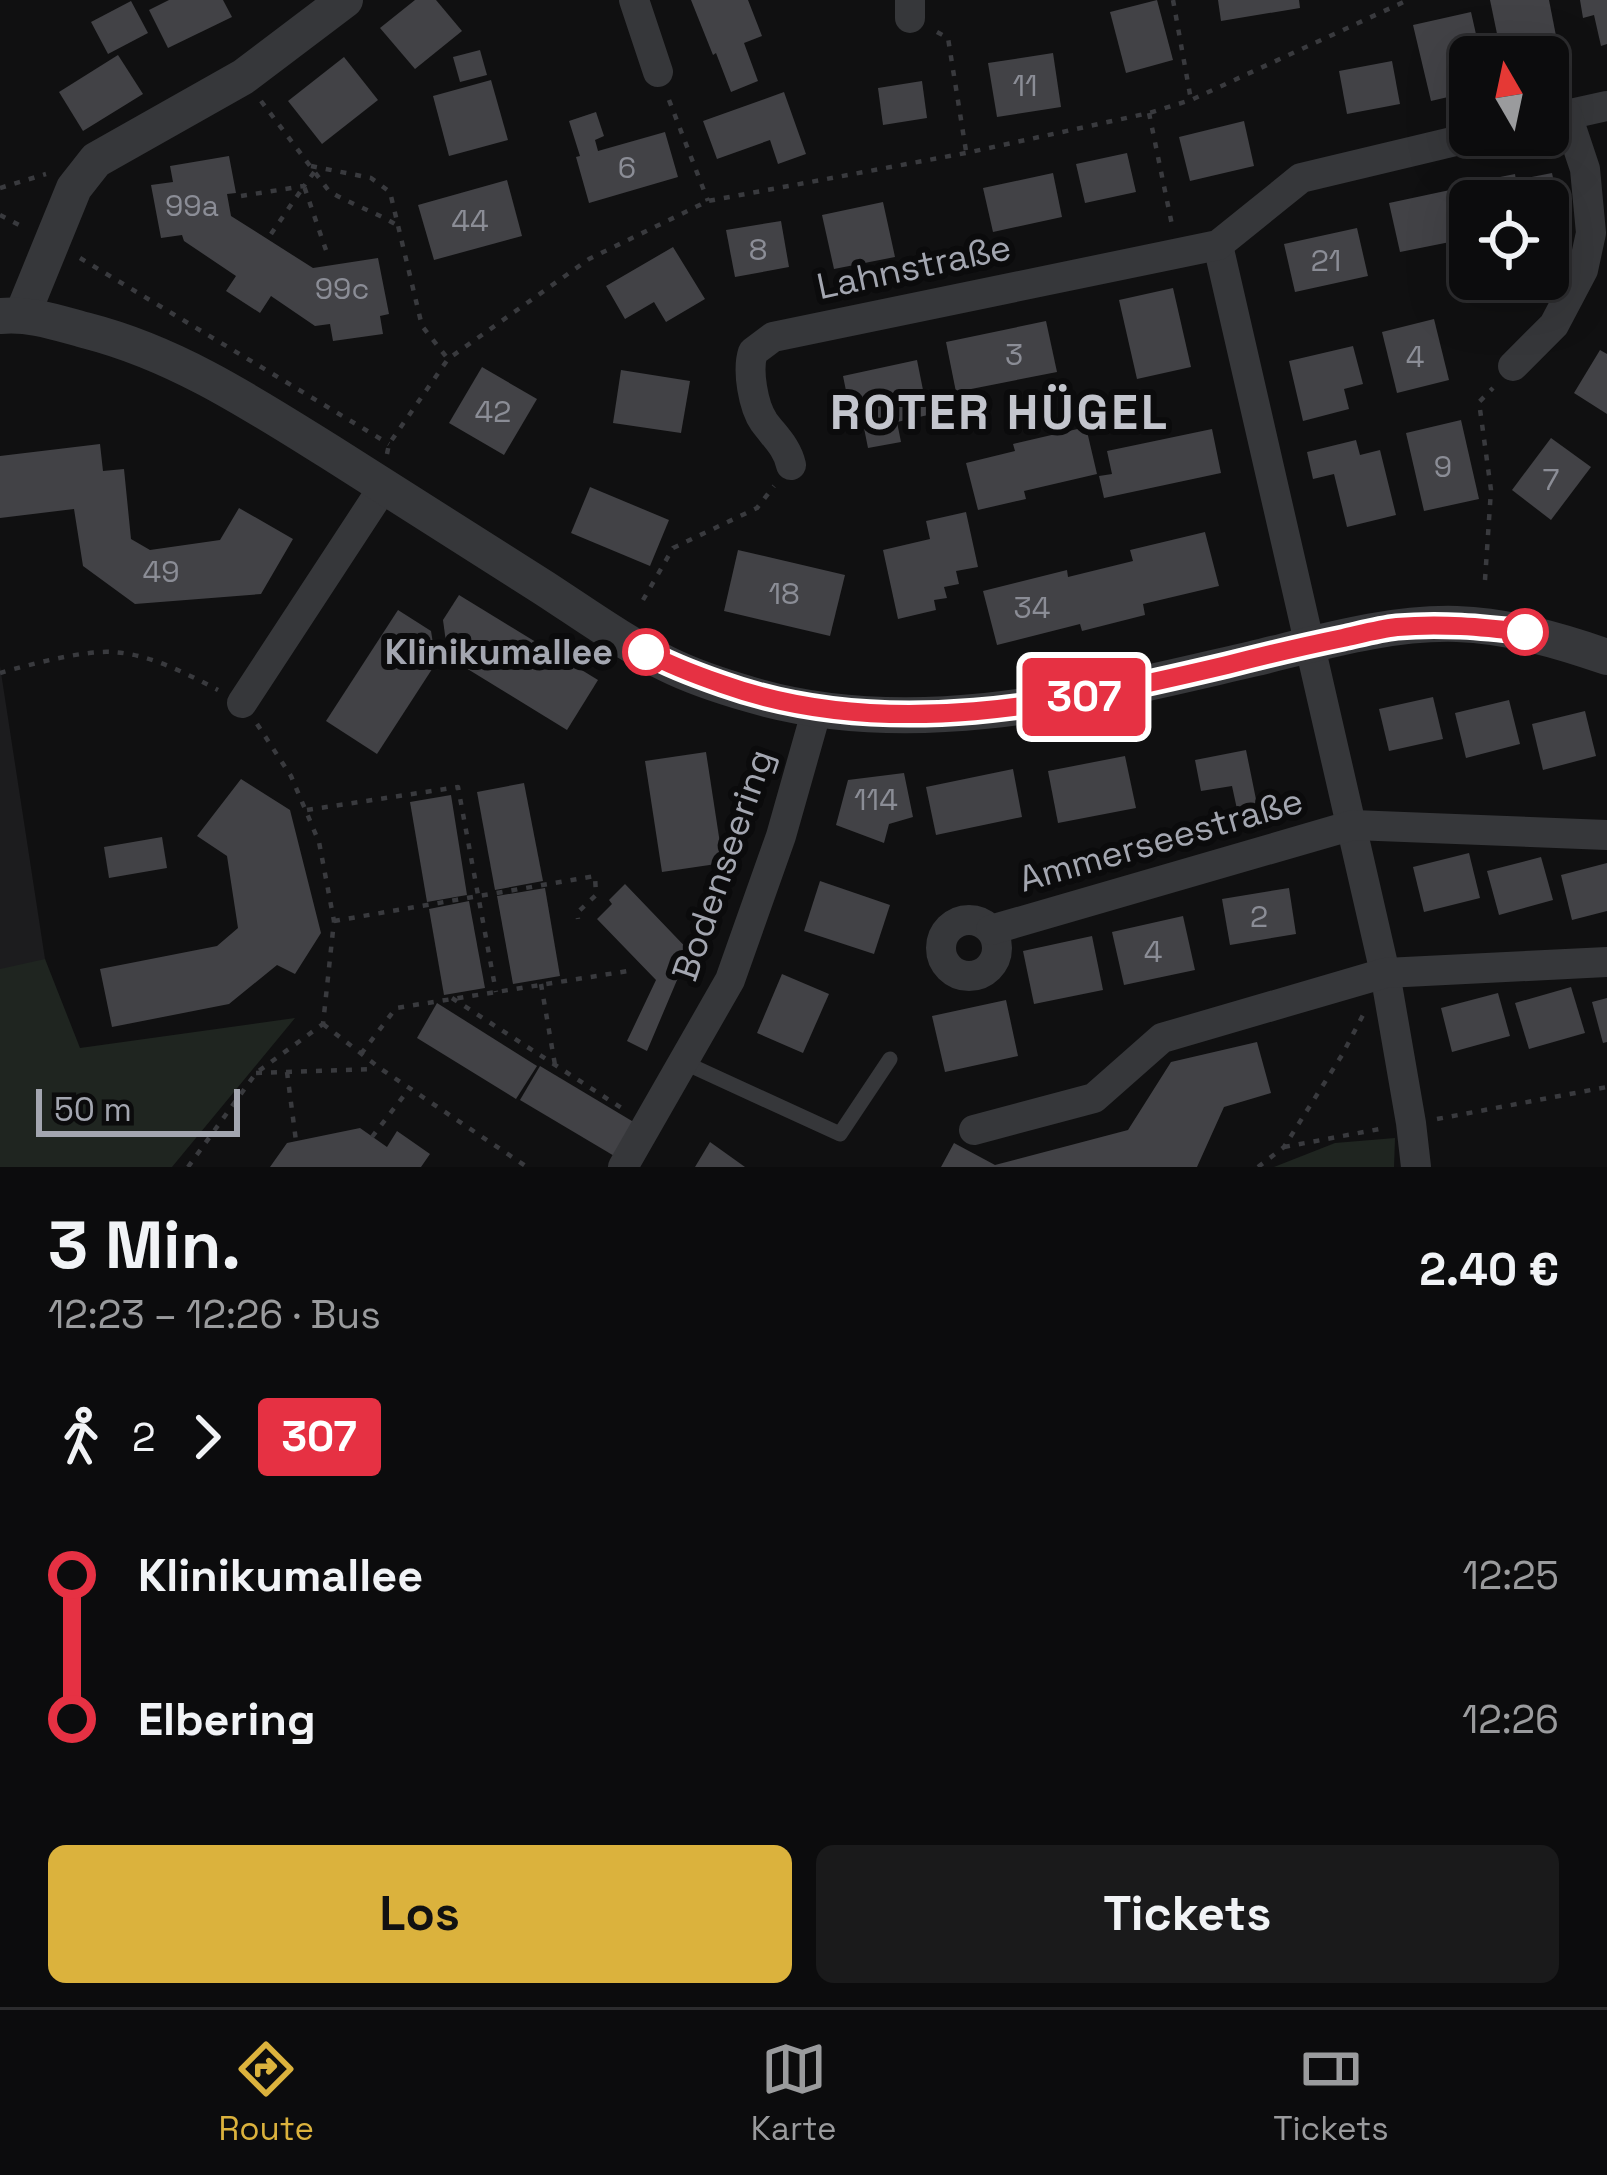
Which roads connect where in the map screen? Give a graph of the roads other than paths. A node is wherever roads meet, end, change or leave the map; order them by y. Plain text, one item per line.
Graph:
1 (345, 0) edge
2 (634, 0) edge
3 (658, 72) road end
4 (1607, 106) edge
5 (1569, 114) edge
6 (1569, 139) edge
7 (1449, 143) edge
8 (1219, 244) junction
9 (12, 315) edge
10 (1513, 366) road end
11 (791, 465) road end
12 (384, 486) junction
13 (1311, 645) junction
14 (1607, 656) edge
15 (242, 703) road end
16 (817, 710) junction
17 (1353, 825) junction
18 (1607, 835) edge
19 (991, 930) dead end
20 (1607, 962) edge
21 (1384, 973) junction
22 (890, 1059) dead end
23 (683, 1062) junction
24 (974, 1130) dead end
25 (622, 1167) edge
26 (1416, 1167) edge

1 - 9 street
2 - 3 street
4 - 5 street
6 - 10 street
7 - 8 street
8 - 11 street, Lahnstraße
8 - 13 street, Ammerseestraße
9 - 12 street
12 - 15 street
12 - 16 street
13 - 14 street
13 - 16 street
13 - 17 street, Ammerseestraße
16 - 23 street, Bodenseering
17 - 18 street
17 - 19 street, Ammerseestraße
17 - 21 street, Ammerseestraße
20 - 21 street
21 - 24 street
21 - 26 street, Ammerseestraße
22 - 23 lane
23 - 25 street, Bodenseering

